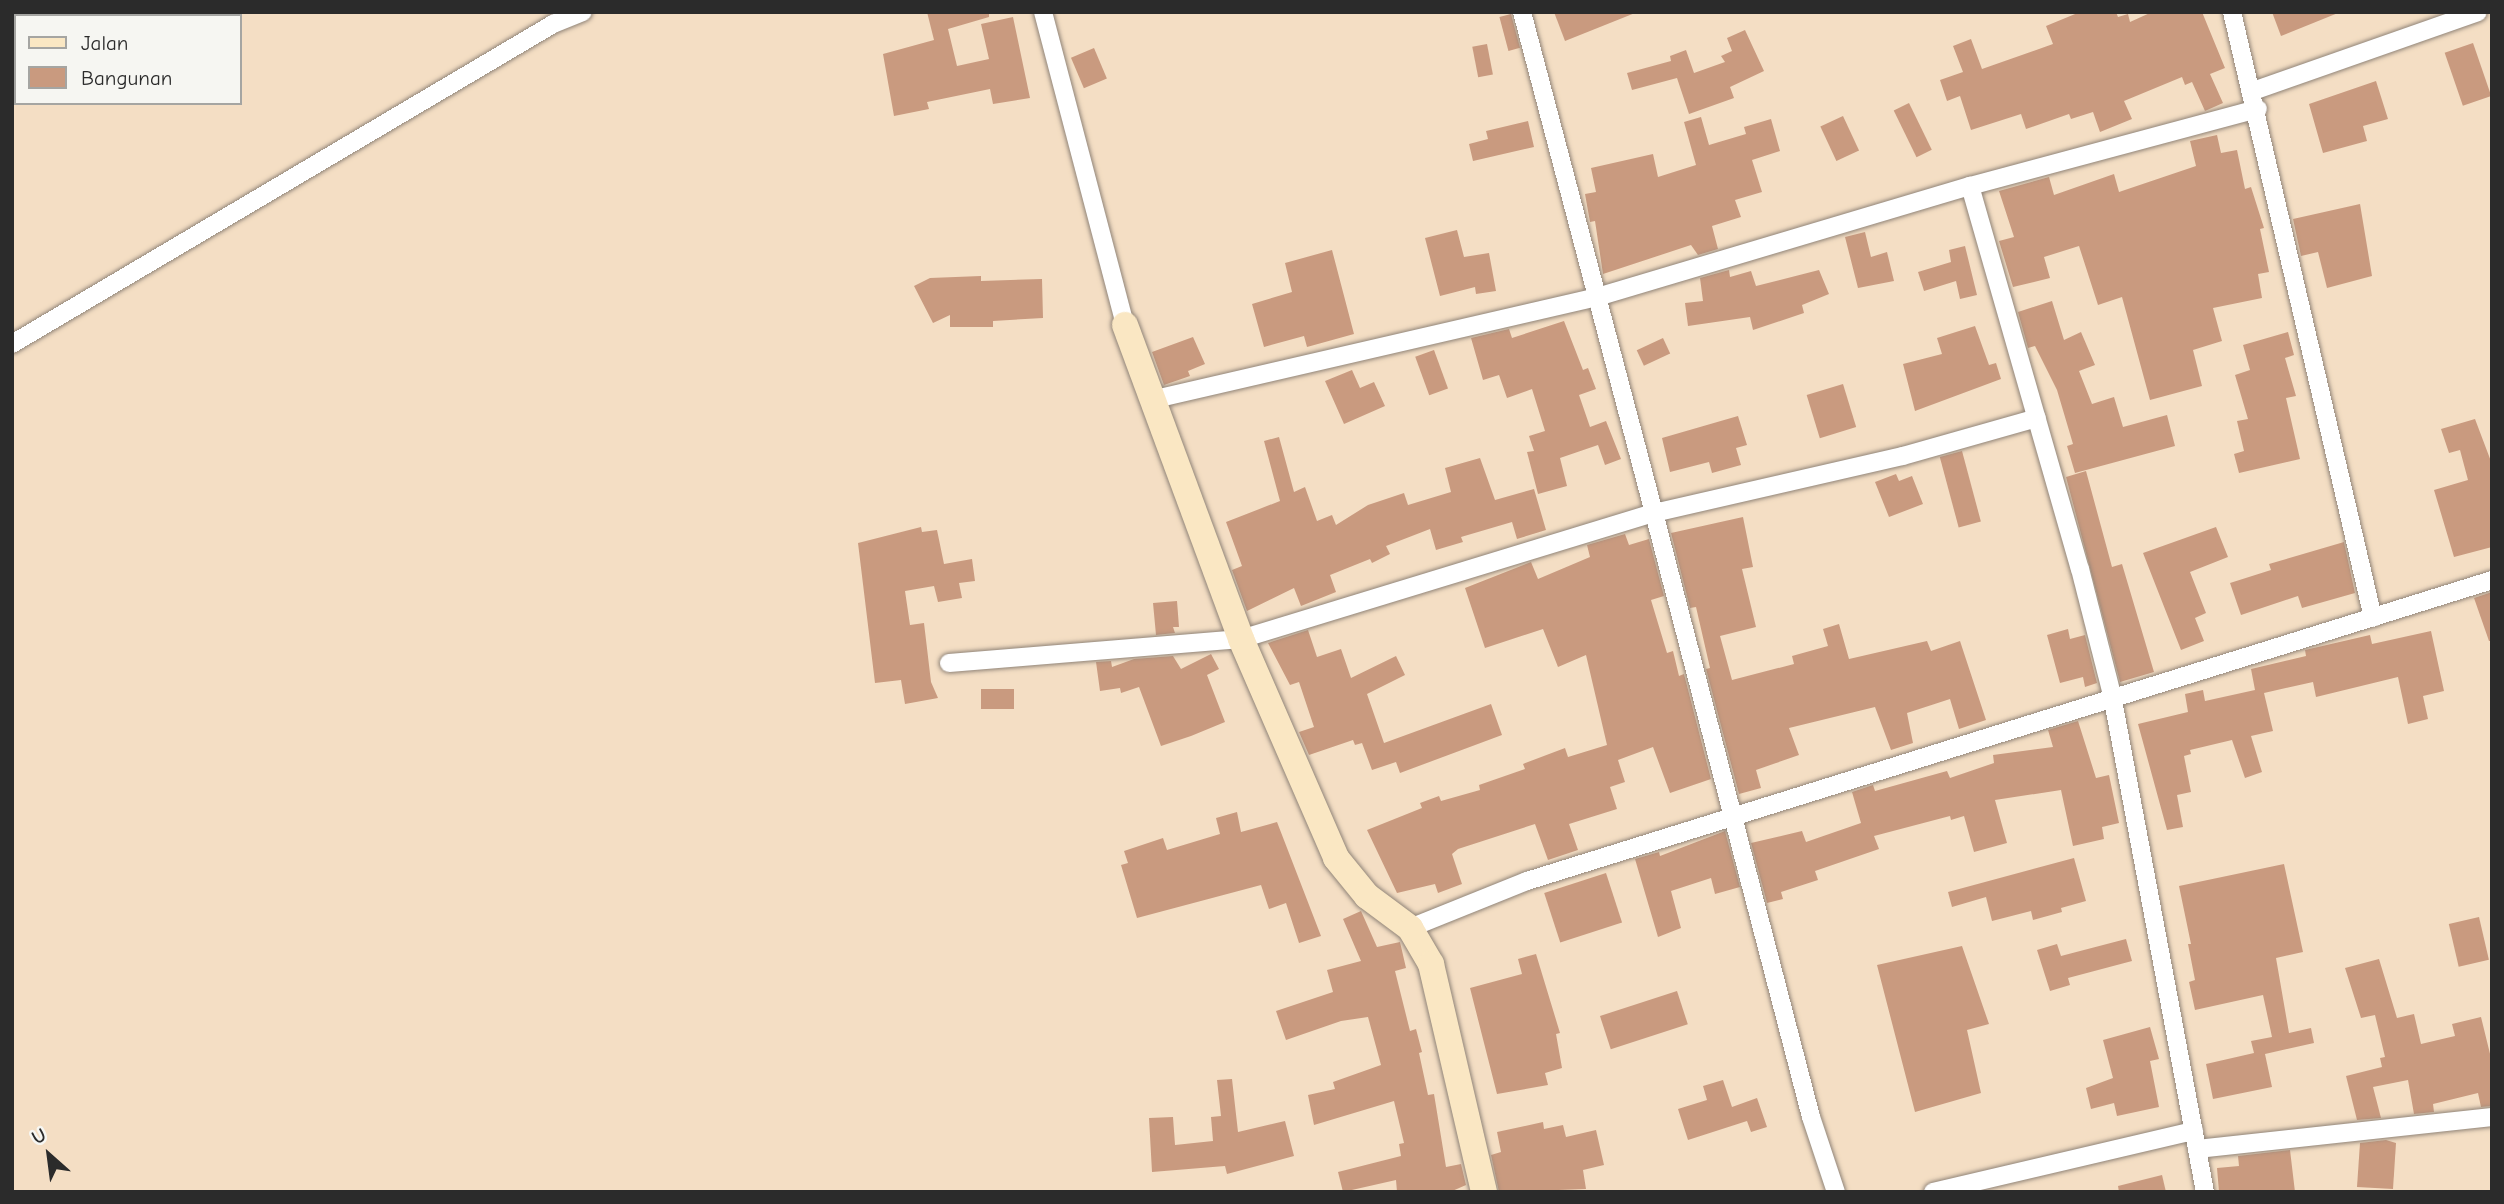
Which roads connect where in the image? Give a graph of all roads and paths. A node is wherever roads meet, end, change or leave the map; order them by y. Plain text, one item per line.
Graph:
1 (583, 12) edge
2 (1043, 12) edge
3 (1522, 12) edge
4 (2232, 12) edge
5 (2478, 12) edge
6 (2255, 100) junction
7 (1970, 186) junction
8 (1597, 297) junction
9 (1125, 326) joint
10 (12, 344) edge
11 (1151, 400) junction
12 (2037, 418) junction
13 (1654, 513) junction
14 (2492, 580) edge
15 (2373, 618) junction
16 (1241, 639) junction
17 (949, 663) dead end
18 (2112, 695) junction
19 (1733, 817) junction
20 (1410, 928) junction
21 (2492, 1117) edge
22 (2195, 1140) junction
23 (1958, 1189) edge
24 (1484, 1192) edge
25 (1836, 1192) edge
26 (1933, 1192) edge
27 (2205, 1192) edge

1 - 10 street
2 - 9 street
3 - 8 street
4 - 6 street
5 - 6 street
6 - 7 street
6 - 15 street
7 - 8 street
7 - 12 street
8 - 11 street
8 - 13 street
9 - 11 street
11 - 16 street
12 - 13 street
12 - 18 street
13 - 16 street
13 - 19 street
14 - 15 street
15 - 18 street
16 - 17 street
16 - 20 street
18 - 19 street
18 - 22 street
19 - 20 street
19 - 25 street
20 - 24 street
21 - 22 street
22 - 23 street
22 - 27 street
23 - 26 street

